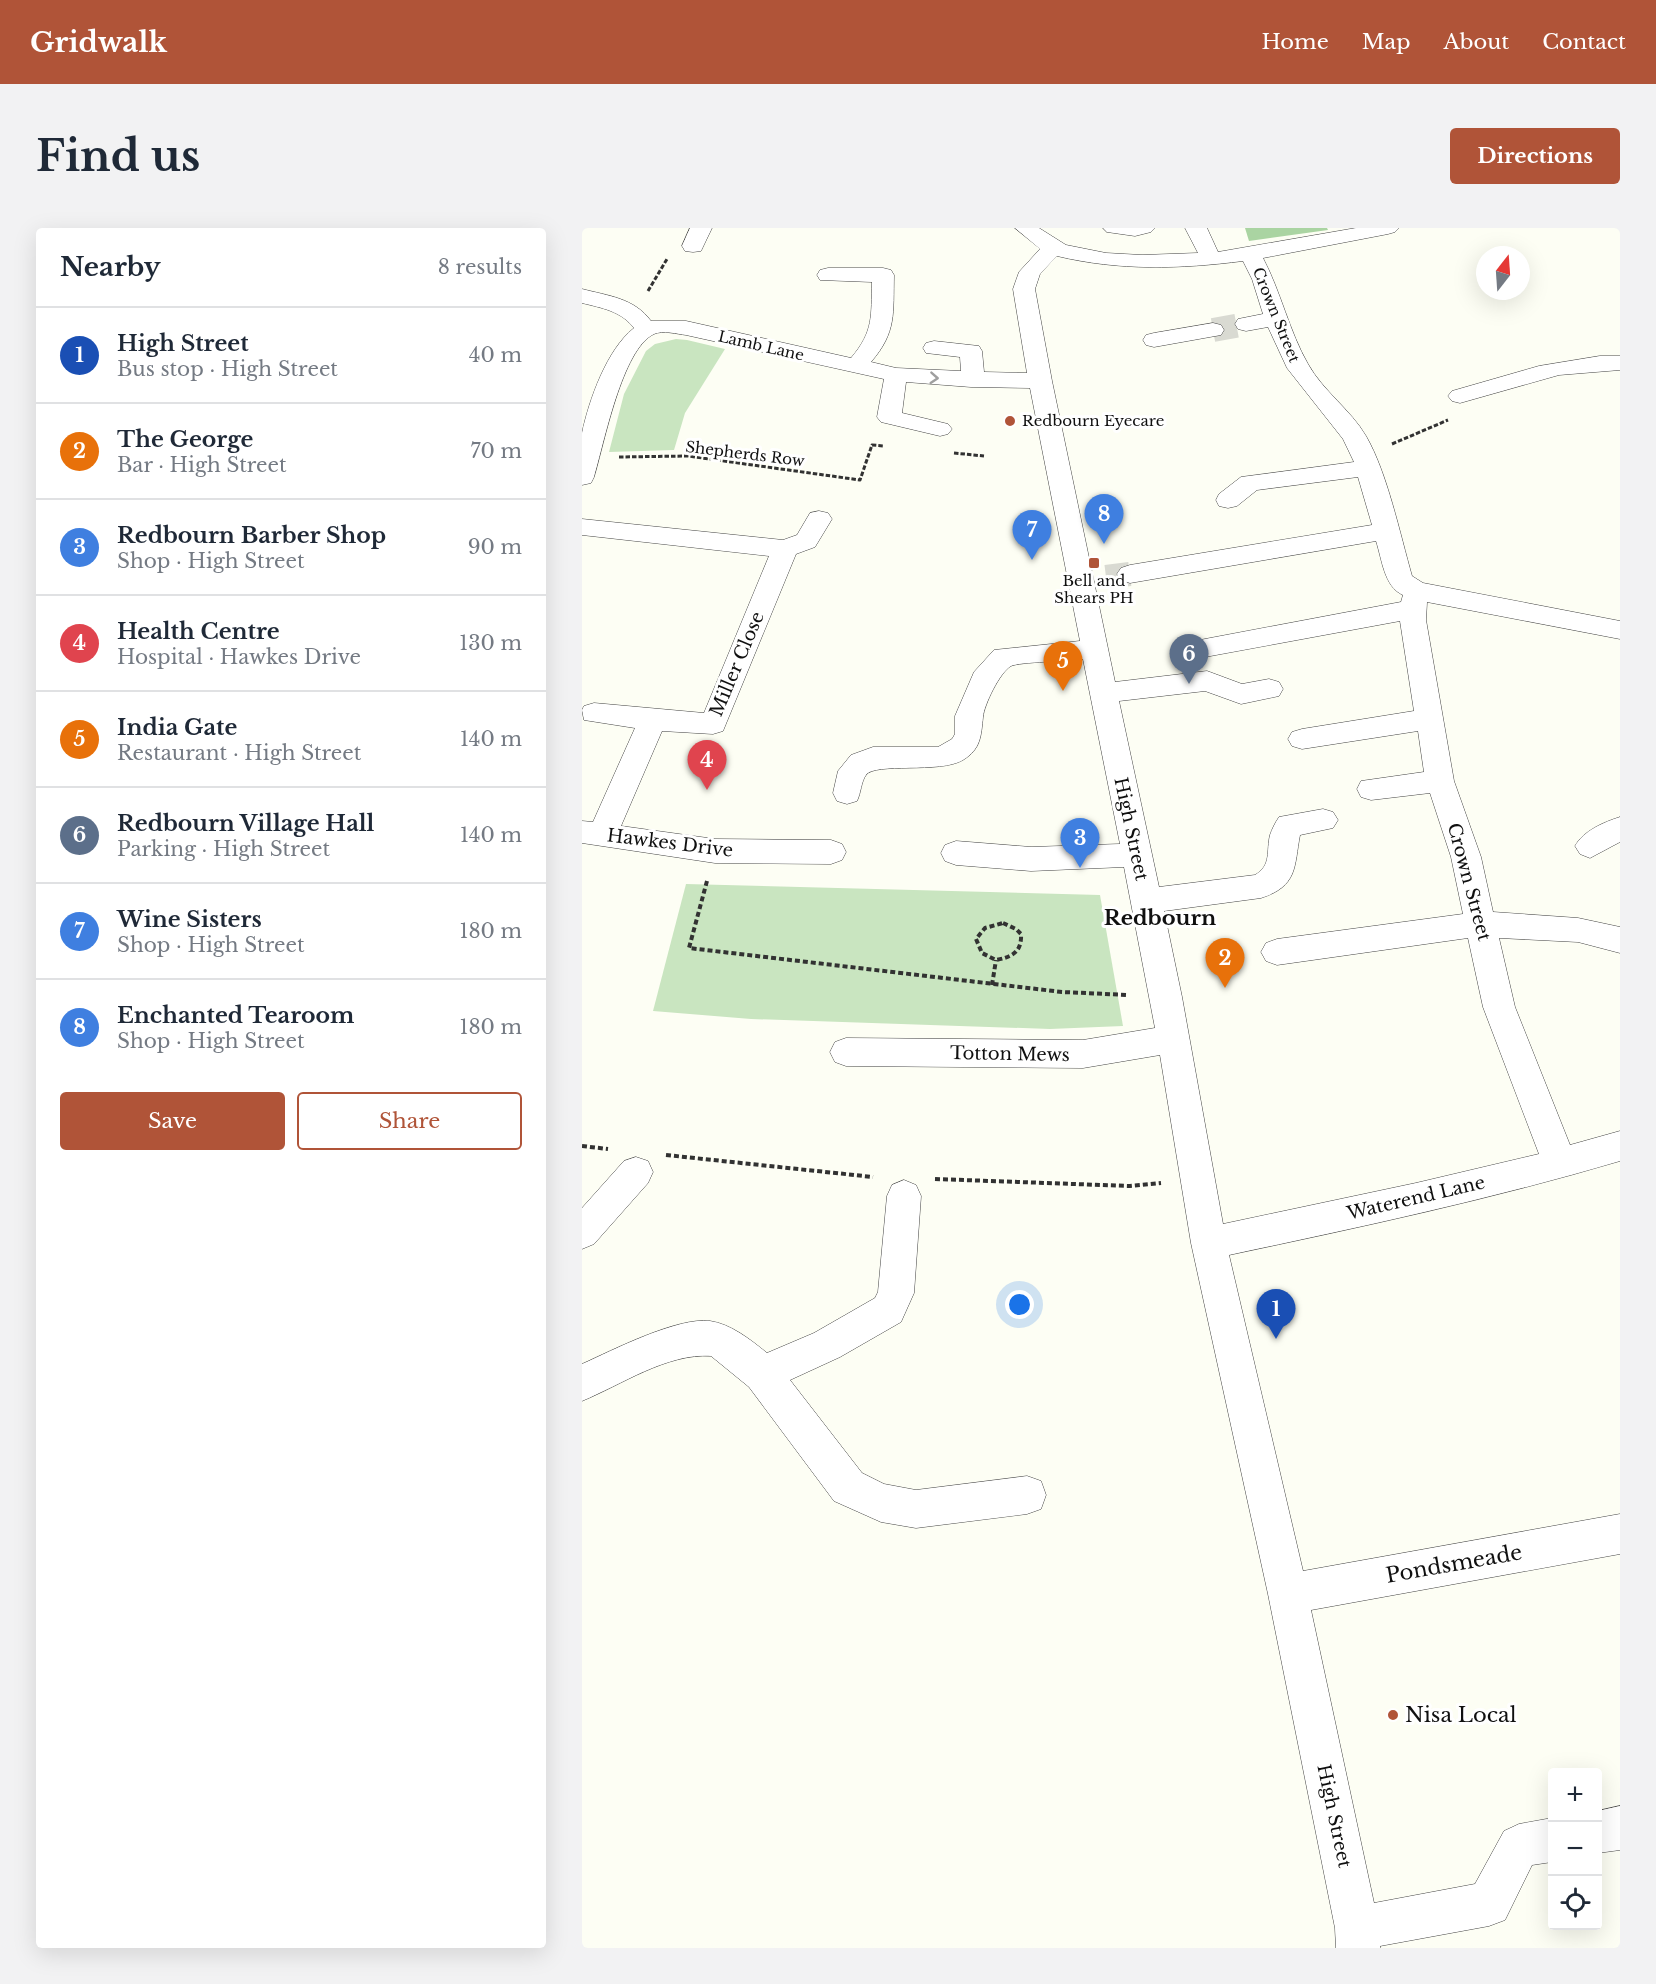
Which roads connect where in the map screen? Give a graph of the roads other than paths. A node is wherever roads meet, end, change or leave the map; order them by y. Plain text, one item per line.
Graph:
1 (1026, 228) edge
2 (1114, 228) edge
3 (1144, 228) edge
4 (1196, 228) edge
5 (1388, 228) edge
6 (1053, 247) junction
7 (1250, 254) junction
8 (1212, 260) junction
9 (828, 275) dead end
10 (582, 296) edge
11 (1276, 319) junction
12 (640, 321) junction
13 (1246, 324) tunnel mouth
14 (1213, 330) tunnel mouth
15 (1154, 339) dead end
16 (934, 348) dead end
17 (1620, 363) edge
18 (855, 367) junction
19 (896, 375) junction
20 (971, 380) junction
21 (1040, 381) junction
22 (1460, 396) dead end
23 (940, 429) dead end
24 (585, 467) edge
25 (1367, 468) junction
26 (1228, 500) dead end
27 (819, 519) dead end
28 (582, 527) edge
29 (1385, 532) junction
30 (785, 549) junction
31 (1106, 577) junction
32 (1415, 601) junction
33 (1620, 630) edge
34 (1205, 648) dead end
35 (1094, 649) junction
36 (1269, 689) dead end
37 (1103, 693) junction
38 (594, 713) dead end
39 (1430, 719) junction
40 (653, 720) junction
41 (1302, 739) dead end
42 (1440, 781) junction
43 (1371, 789) dead end
44 (847, 793) dead end
45 (1323, 820) dead end
46 (1620, 828) edge
47 (592, 834) edge
48 (1590, 846) dead end
49 (831, 852) dead end
50 (956, 853) dead end
51 (1136, 855) junction
52 (1146, 901) junction
53 (1481, 924) junction
54 (1620, 940) edge
55 (1277, 952) dead end
56 (1173, 1039) junction
57 (846, 1052) dead end
58 (1620, 1146) edge
59 (1560, 1164) junction
60 (636, 1172) dead end
61 (904, 1196) dead end
62 (582, 1233) edge
63 (1209, 1243) junction
64 (766, 1381) junction
65 (582, 1383) edge
66 (1028, 1495) dead end
67 (1620, 1534) edge
68 (1288, 1594) junction
69 (1620, 1828) edge
70 (1602, 1831) edge
71 (1548, 1841) edge
72 (1357, 1938) edge

1 - 6 street
2 - 3 street
4 - 8 street
5 - 7 street
6 - 8 street
6 - 21 street, High Street
7 - 8 street
7 - 11 street, Crown Street
9 - 18 street
10 - 12 street
11 - 13 street
11 - 25 street, Crown Street
12 - 18 street, Lamb Lane
12 - 24 street
14 - 15 street
16 - 20 street
17 - 22 street
18 - 19 street, Lamb Lane
19 -> 20 street, Lamb Lane
19 - 23 street
20 - 21 street, Lamb Lane
21 - 31 street, High Street
25 - 26 street
25 - 29 street, Crown Street
27 - 30 street
28 - 30 street
29 - 31 street
29 - 32 street, Crown Street
30 - 40 street, Miller Close
31 - 35 street, High Street
32 - 33 street
32 - 34 street
32 - 39 street, Crown Street
35 - 37 street, High Street
35 - 44 street
36 - 37 street
37 - 51 street, High Street
38 - 40 street, Miller Close
39 - 41 street
39 - 42 street, Crown Street
40 - 47 street
42 - 43 street
42 - 53 street, Crown Street
45 - 52 street
46 - 48 street
47 - 49 street, Hawkes Drive
50 - 51 street
51 - 52 street, High Street
52 - 56 street, High Street
53 - 54 street
53 - 55 street
53 - 59 street, Crown Street
56 - 57 street, Totton Mews
56 - 63 street, High Street
58 - 59 street, Waterend Lane
59 - 63 street, Waterend Lane
60 - 62 street
61 - 64 street
63 - 68 street, High Street
64 - 65 street
64 - 66 street
67 - 68 street, Pondsmeade
68 - 72 street, High Street
69 - 70 street
71 - 72 street

